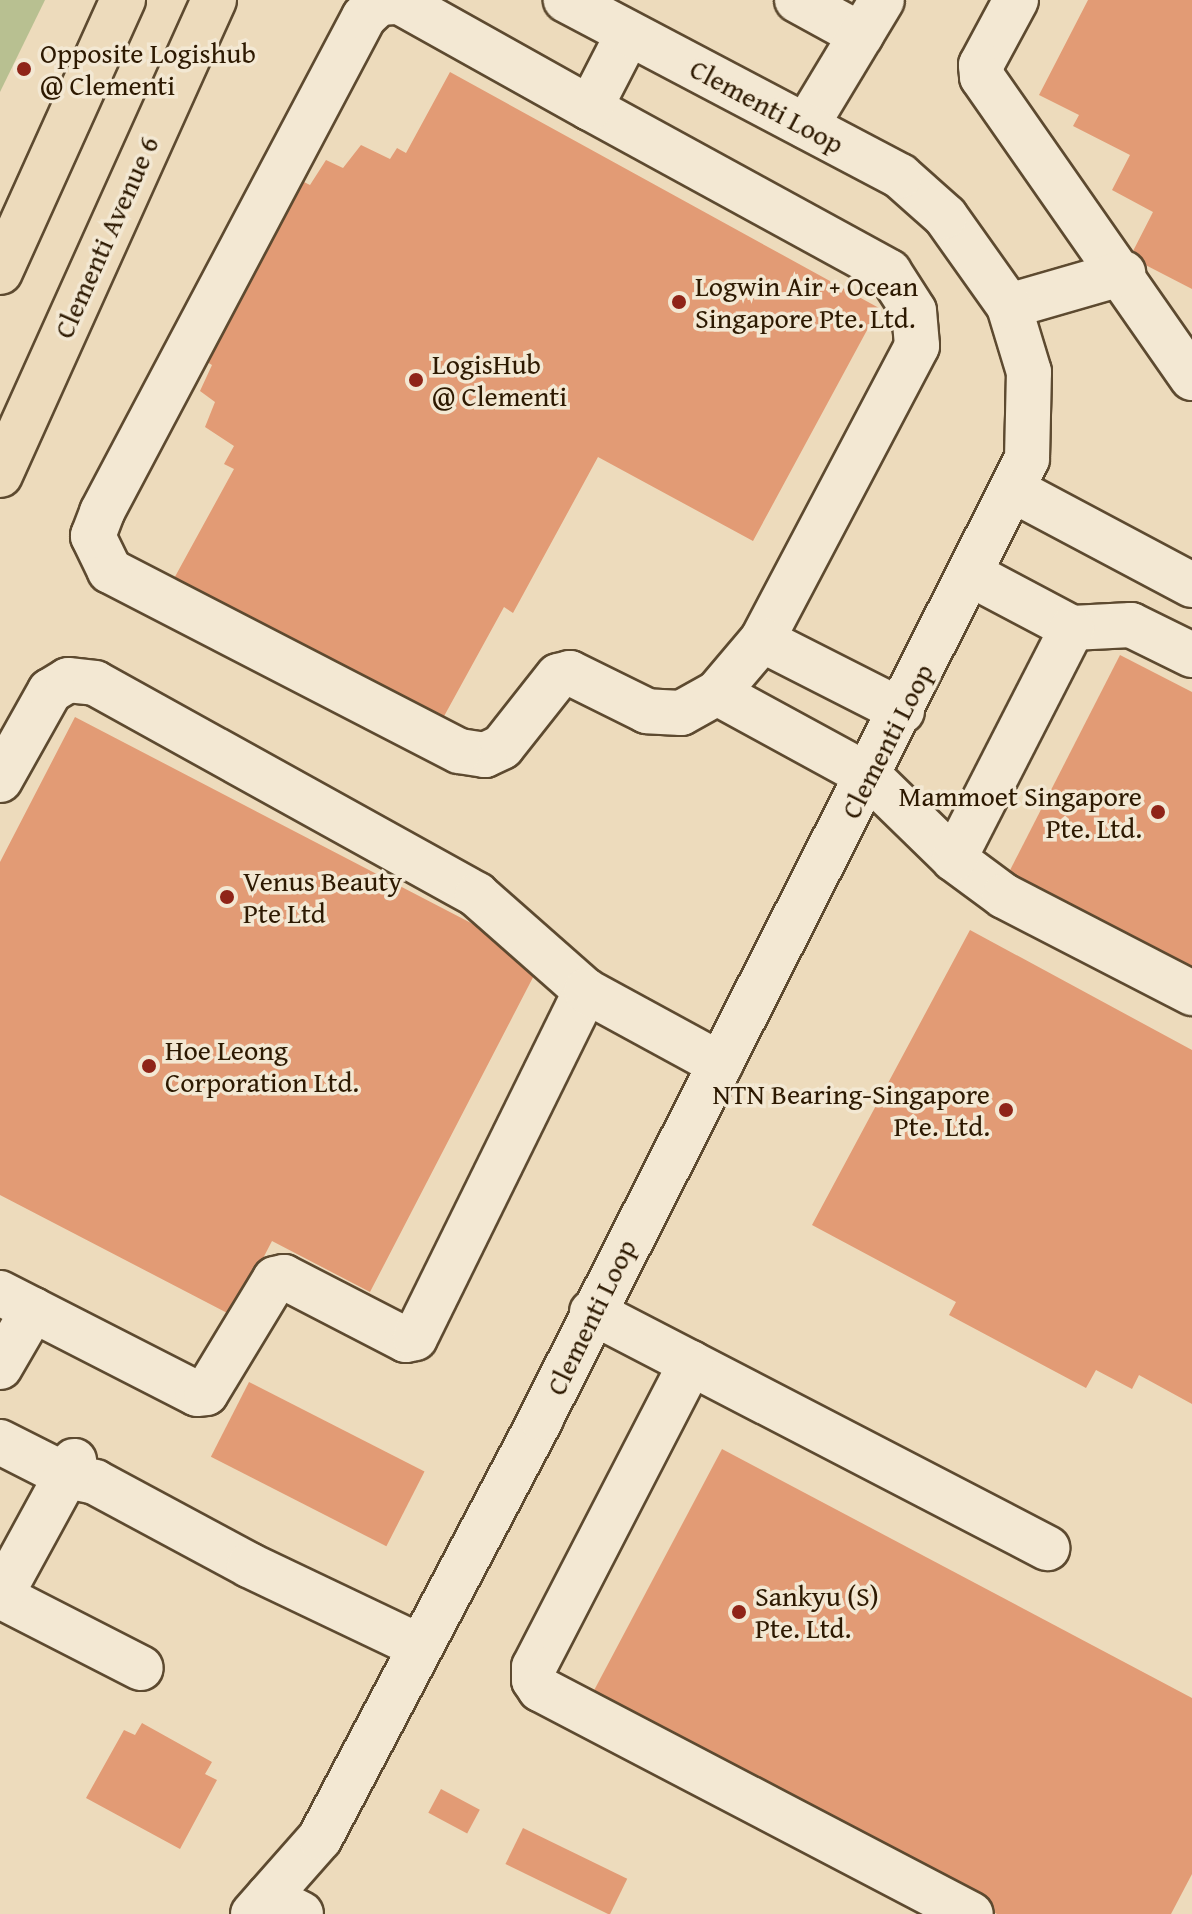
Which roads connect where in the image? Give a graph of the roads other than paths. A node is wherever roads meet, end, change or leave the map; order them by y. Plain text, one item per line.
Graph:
1 (123, 0) edge
2 (214, 0) edge
3 (566, 0) edge
4 (797, 0) edge
5 (1016, 0) edge
6 (871, 18) edge
7 (628, 34) junction
8 (590, 108) junction
9 (806, 126) junction
10 (0, 272) edge
11 (1123, 273) junction
12 (1009, 306) junction
13 (1192, 378) edge
14 (0, 475) edge
15 (1015, 491) junction
16 (972, 575) junction
17 (1192, 585) edge
18 (1072, 628) junction
19 (762, 640) junction
20 (1192, 655) edge
21 (717, 693) junction
22 (902, 711) junction
23 (869, 776) junction
24 (0, 780) edge
25 (954, 859) junction
26 (586, 991) junction
27 (1192, 993) edge
28 (720, 1064) junction
29 (16, 1302) edge
30 (592, 1312) junction
31 (691, 1363) junction
32 (0, 1367) edge
33 (8, 1442) edge
34 (78, 1473) junction
35 (1047, 1548) dead end
36 (0, 1596) edge
37 (419, 1646) junction
38 (141, 1668) dead end
39 (274, 1908) edge
40 (971, 1914) edge

1 - 10 main road
2 - 14 main road, Clementi Avenue 6
3 - 7 street, Clementi Loop
4 - 6 street
5 - 11 street
6 - 9 street
7 - 8 street
7 - 9 street, Clementi Loop
8 - 19 street
8 - 21 street
9 - 12 street, Clementi Loop
11 - 12 street
11 - 13 street
12 - 15 street, Clementi Loop
15 - 16 street, Clementi Loop
15 - 17 street
16 - 18 street
16 - 22 street, Clementi Loop
18 - 20 street
18 - 25 street
19 - 21 street
19 - 22 street
21 - 23 street
22 - 23 street, Clementi Loop
23 - 25 street
23 - 28 street, Clementi Loop
24 - 26 street
25 - 27 street
26 - 28 street
26 - 29 street
28 - 30 street, Clementi Loop
29 - 32 street
30 - 31 street
30 - 37 street, Clementi Loop
31 - 35 street
31 - 40 street
33 - 34 street
34 - 36 street
34 - 37 street
36 - 38 street
37 - 39 street, Clementi Loop

